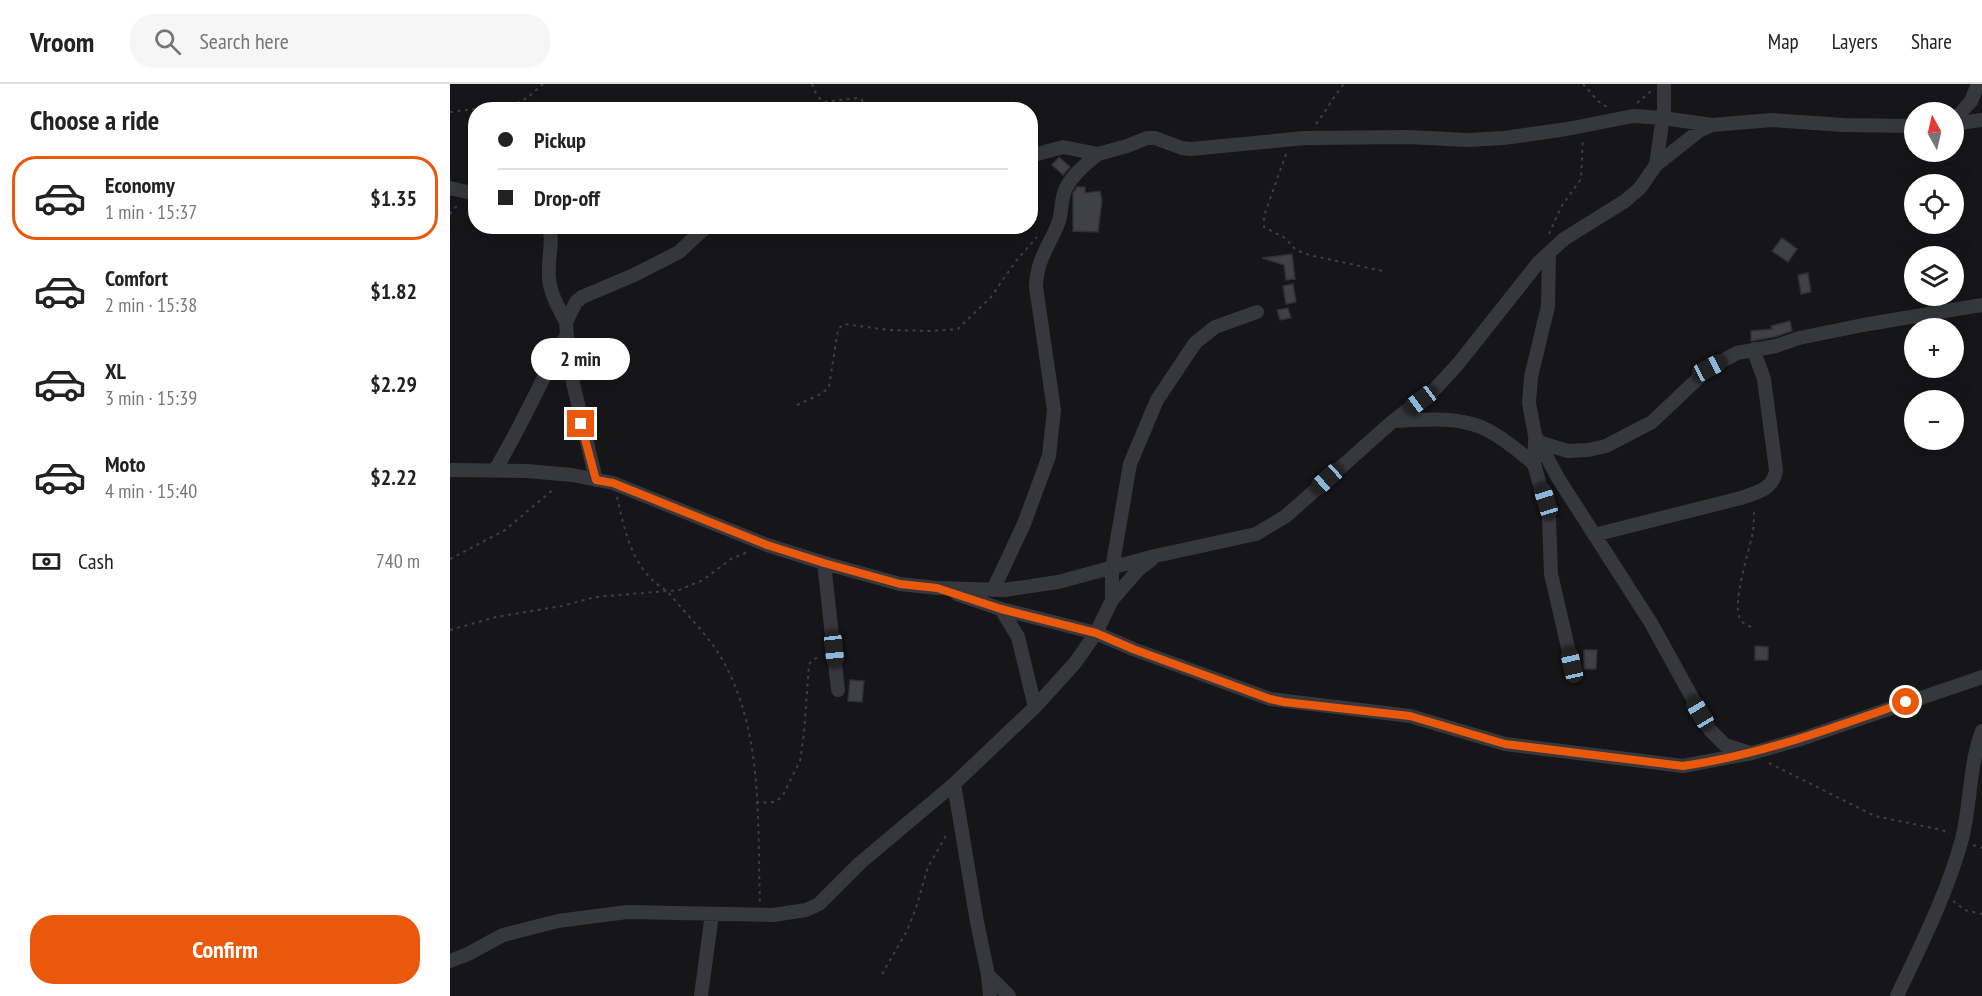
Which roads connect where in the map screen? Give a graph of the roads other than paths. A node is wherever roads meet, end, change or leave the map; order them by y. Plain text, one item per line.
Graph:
1 (1664, 84) edge
2 (1978, 84) edge
3 (1964, 110) edge
4 (1663, 118) junction
5 (1982, 120) edge
6 (1964, 122) edge
7 (1712, 125) junction
8 (1904, 126) edge
9 (1038, 154) edge
10 (1098, 154) junction
11 (1656, 165) junction
12 (450, 188) edge
13 (468, 192) edge
14 (550, 234) edge
15 (698, 234) edge
16 (1549, 255) junction
17 (1982, 304) edge
18 (1257, 312) dead end
19 (566, 328) junction
20 (1755, 349) junction
21 (1393, 421) junction
22 (1537, 439) junction
23 (1534, 464) junction
24 (450, 470) edge
25 (495, 470) junction
26 (596, 480) junction
27 (1594, 535) junction
28 (1155, 556) junction
29 (824, 563) junction
30 (1112, 569) junction
31 (937, 588) junction
32 (993, 590) junction
33 (1112, 600) junction
34 (1001, 609) junction
35 (1096, 633) junction
36 (1572, 665) dead end
37 (1982, 677) edge
38 (838, 690) dead end
39 (1035, 707) junction
40 (1982, 731) edge
41 (1752, 753) junction
42 (1978, 756) edge
43 (954, 784) junction
44 (712, 914) junction
45 (450, 961) edge
46 (988, 975) junction
47 (701, 996) edge
48 (990, 996) edge
49 (1009, 996) edge
50 (1897, 996) edge

1 - 4 street
2 - 3 street
4 - 7 street
4 - 10 street
4 - 11 street
5 - 6 street
7 - 8 street
7 - 11 street
9 - 10 street
10 - 32 street
11 - 16 street
12 - 13 street
14 - 19 street
15 - 19 street
16 - 21 street
16 - 22 street
17 - 20 street
18 - 30 street
19 - 25 street
19 - 26 street
20 - 22 street
20 - 27 street
21 - 23 street
21 - 28 street
22 - 23 street
22 - 27 street
23 - 36 street
24 - 25 street
25 - 26 street
26 - 29 street
27 - 41 street
28 - 30 street
28 - 33 street
29 - 31 street
29 - 38 street
30 - 32 street
30 - 33 street
31 - 32 street
31 - 34 street
33 - 35 street
34 - 35 street
34 - 39 street
35 - 39 street
35 - 41 street
37 - 41 street
39 - 43 street
40 - 42 street
42 - 50 street
43 - 44 street
43 - 46 street
44 - 45 street
44 - 47 street
46 - 48 street
46 - 49 street

